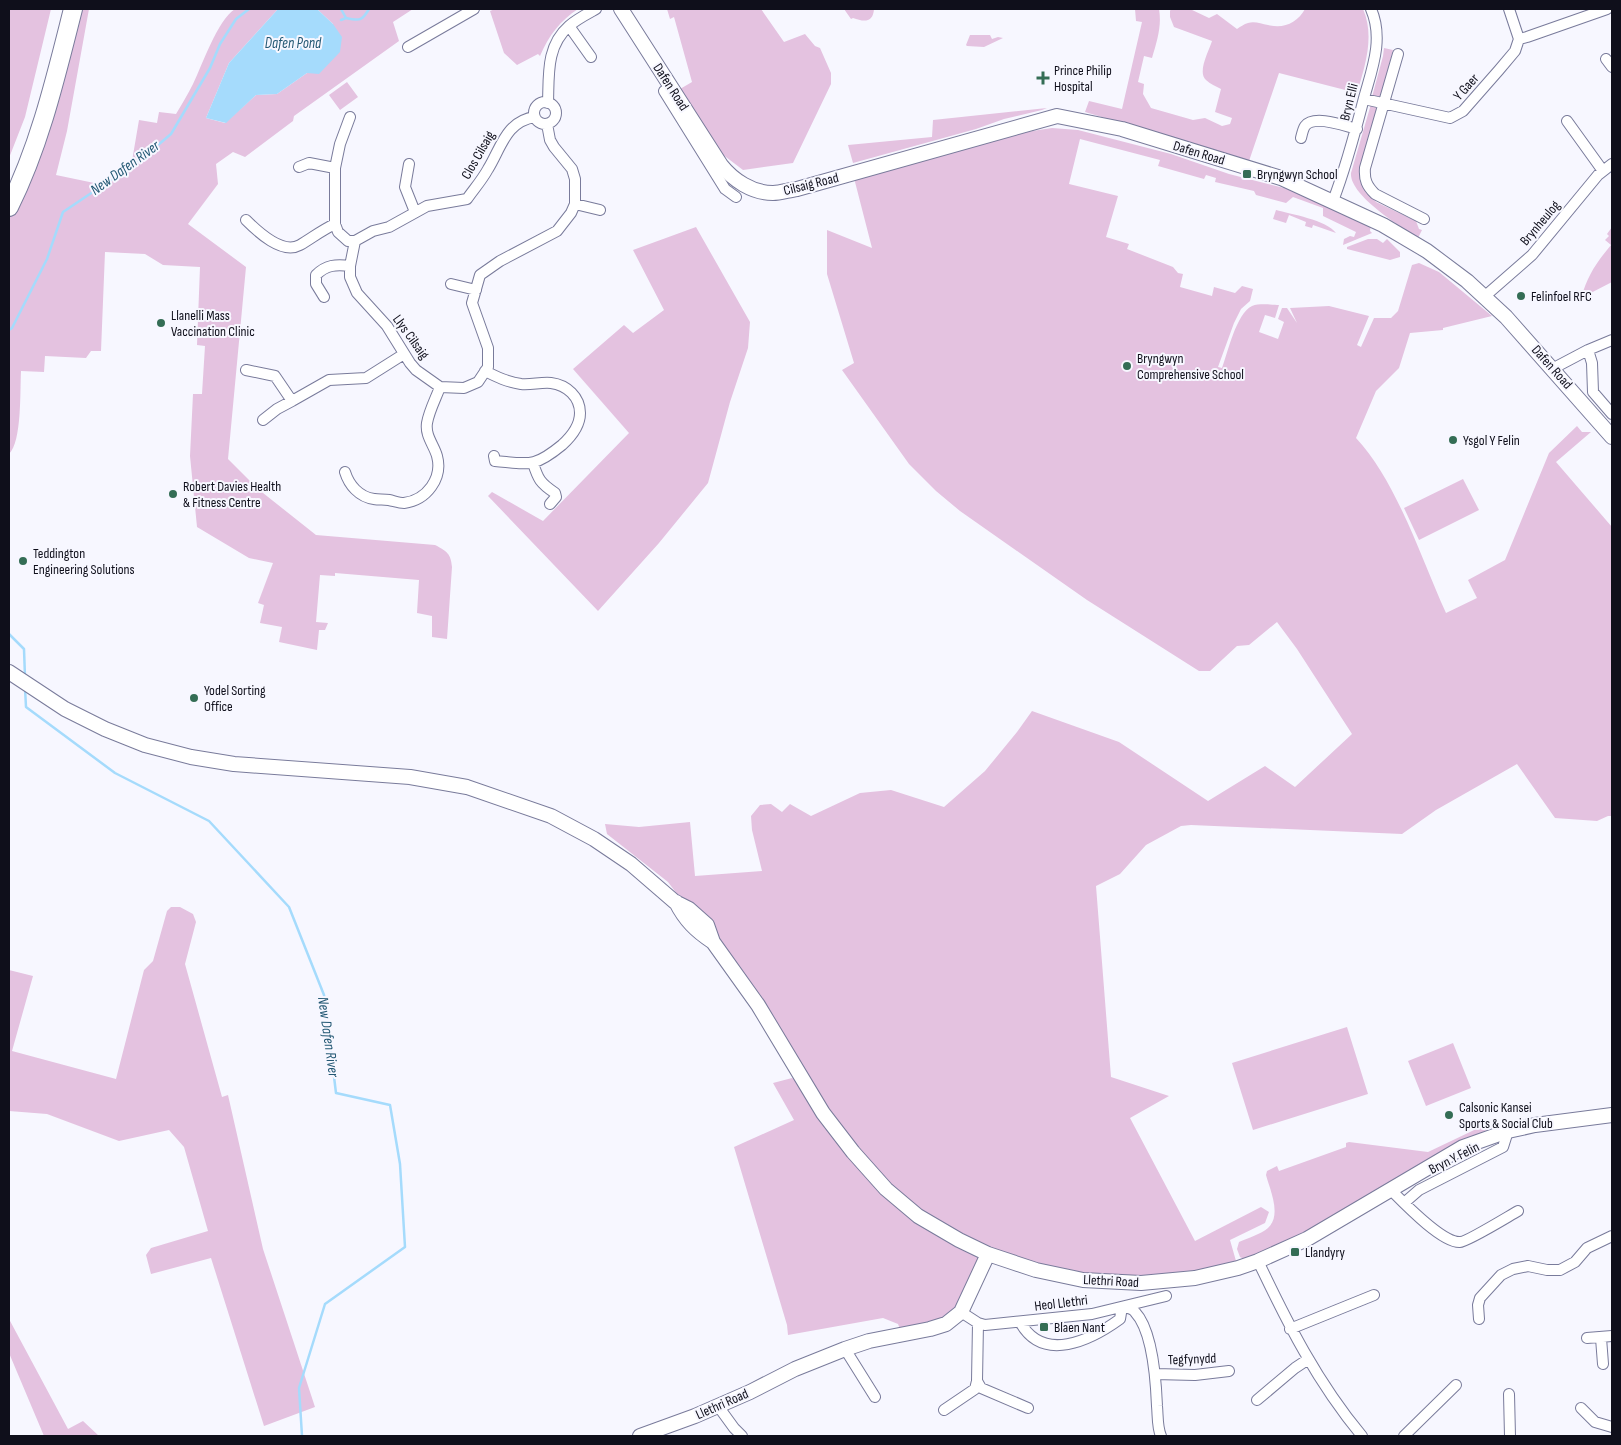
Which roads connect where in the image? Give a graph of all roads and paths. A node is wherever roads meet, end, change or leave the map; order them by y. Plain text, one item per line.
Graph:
1 (73, 9) edge
2 (474, 9) edge
3 (596, 9) edge
4 (620, 9) edge
5 (1372, 9) edge
6 (1509, 9) edge
7 (1607, 9) edge
8 (569, 26) junction
9 (1519, 39) junction
10 (408, 47) dead end
11 (1398, 54) dead end
12 (591, 57) dead end
13 (671, 87) junction
14 (1364, 99) junction
15 (548, 102) junction
16 (1384, 103) junction
17 (350, 117) dead end
18 (535, 117) junction
19 (1567, 121) dead end
20 (547, 124) junction
21 (1357, 129) junction
22 (1301, 138) dead end
23 (409, 164) dead end
24 (1612, 164) edge
25 (721, 165) joint
26 (299, 168) dead end
27 (335, 168) junction
28 (1603, 171) junction
29 (850, 174) joint
30 (736, 198) dead end
31 (1333, 201) junction
32 (575, 204) junction
33 (9, 207) edge
34 (600, 210) dead end
35 (415, 212) junction
36 (1424, 219) dead end
37 (246, 220) dead end
38 (335, 224) junction
39 (355, 241) junction
40 (350, 266) junction
41 (451, 284) dead end
42 (476, 290) junction
43 (324, 297) dead end
44 (1484, 297) junction
45 (1612, 340) edge
46 (1588, 350) junction
47 (404, 354) junction
48 (1552, 369) junction
49 (246, 370) dead end
50 (485, 371) junction
51 (440, 387) junction
52 (292, 401) junction
53 (1612, 414) edge
54 (263, 420) dead end
55 (1612, 437) edge
56 (494, 456) dead end
57 (533, 463) junction
58 (345, 472) dead end
59 (550, 504) dead end
60 (9, 672) edge
61 (1612, 1116) edge
62 (1508, 1131) junction
63 (1390, 1189) junction
64 (1404, 1203) junction
65 (1518, 1211) dead end
66 (1612, 1236) edge
67 (988, 1254) junction
68 (1258, 1262) junction
69 (1374, 1295) dead end
70 (1166, 1296) dead end
71 (1124, 1307) junction
72 (961, 1312) junction
73 (1479, 1319) dead end
74 (1020, 1322) junction
75 (978, 1323) junction
76 (1290, 1329) junction
77 (1612, 1336) edge
78 (1587, 1338) dead end
79 (1601, 1338) junction
80 (845, 1349) junction
81 (1308, 1360) junction
82 (1603, 1364) dead end
83 (1229, 1370) dead end
84 (1155, 1374) junction
85 (977, 1381) junction
86 (1456, 1385) dead end
87 (1510, 1394) dead end
88 (876, 1397) dead end
89 (1257, 1400) dead end
90 (718, 1406) junction
91 (1028, 1408) dead end
92 (1581, 1408) dead end
93 (944, 1410) dead end
94 (1612, 1427) edge
95 (640, 1436) edge
96 (742, 1436) edge
97 (1161, 1436) edge
98 (1362, 1436) edge
99 (1404, 1436) edge
100 (1510, 1436) edge

1 - 33 highway
2 - 10 street
3 - 8 street
4 - 13 main road, Dafen Road
5 - 14 street, Bryn Elli
6 - 9 street
7 - 9 street
8 - 12 street
8 - 15 street
9 - 16 street, Y Gaer
11 - 16 street
13 - 25 main road, Dafen Road
13 - 30 street
14 - 16 street, Y Gaer
14 - 21 street, Bryn Elli
15 - 18 street
15 - 20 street
16 - 36 street
17 - 27 street
18 - 20 street
18 - 35 street, Clos Cilsaig
19 - 28 street
20 - 32 street
21 - 22 street
21 - 31 street, Bryn Elli
23 - 35 street
24 - 28 street, Brynheulog
25 - 29 main road, Cilsaig Road
26 - 27 street
27 - 38 street
28 - 44 street, Brynheulog
29 - 31 main road, Dafen Road
31 - 44 main road, Dafen Road
32 - 34 street
32 - 42 street
35 - 39 street, Clos Cilsaig
37 - 38 street
38 - 39 street
39 - 40 street, Llys Cilsaig
40 - 43 street
40 - 47 street, Llys Cilsaig
41 - 42 street
42 - 50 street
44 - 48 main road, Dafen Road
45 - 46 street
46 - 48 street
46 - 53 street
47 - 51 street, Llys Cilsaig
47 - 52 street
48 - 55 main road, Dafen Road
49 - 52 street
50 - 51 street
50 - 57 street
51 - 58 street
52 - 54 street
56 - 57 street
57 - 59 street
60 - 67 main road, Llethri Road
61 - 62 main road, Llethri Road
62 - 63 main road, Llethri Road
62 - 64 street, Bryn Y Felin
63 - 64 street
63 - 68 main road, Llethri Road
64 - 65 street
66 - 73 street
67 - 68 main road, Llethri Road
67 - 72 main road
68 - 76 street
69 - 76 street
70 - 71 street, Heol Llethri
71 - 74 street, Heol Llethri
71 - 74 street
71 - 84 street, Tegfynydd
72 - 75 street
72 - 80 main road, Llethri Road
74 - 75 street, Heol Llethri
75 - 85 street
76 - 81 street
77 - 79 street
78 - 79 street
79 - 82 street
80 - 88 street
80 - 90 main road, Llethri Road
81 - 89 street
81 - 98 street
83 - 84 street, Tegfynydd
84 - 97 street, Tegfynydd
85 - 91 street
85 - 93 street
86 - 99 street
87 - 100 street
90 - 95 main road, Llethri Road
90 - 96 street
92 - 94 street

